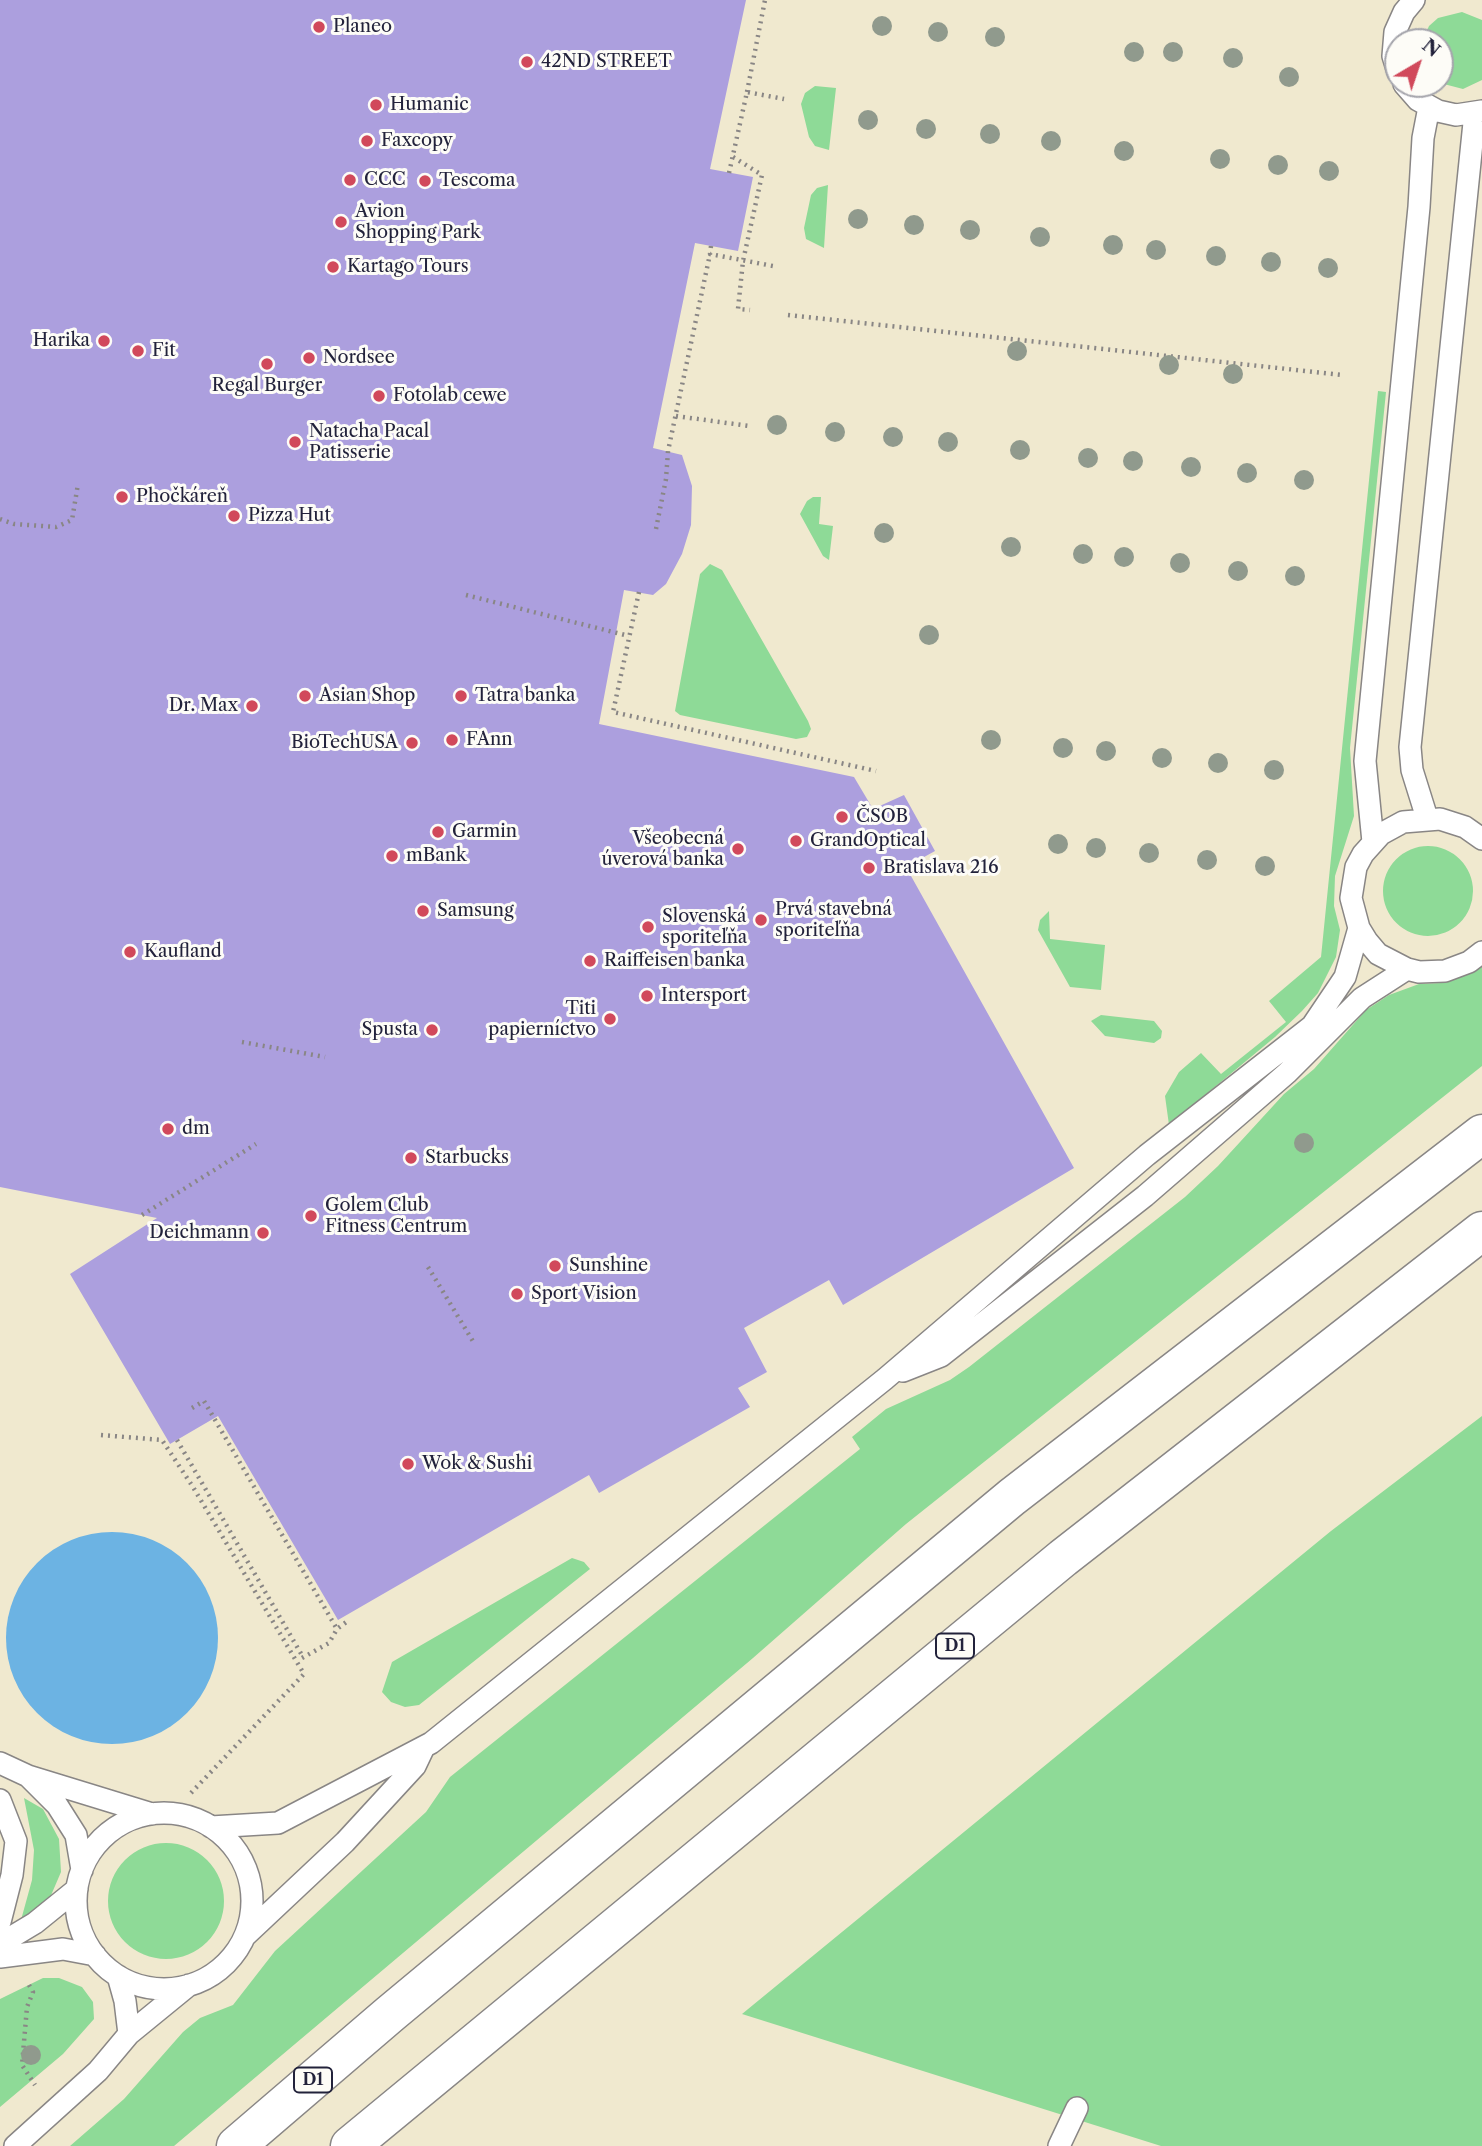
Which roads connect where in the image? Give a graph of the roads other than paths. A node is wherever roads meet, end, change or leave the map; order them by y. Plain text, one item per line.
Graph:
1 (1414, 0) edge
2 (1397, 28) edge
3 (1419, 98) edge
4 (1429, 107) junction
5 (1478, 112) edge
6 (1427, 818) junction
7 (1476, 832) edge
8 (1373, 842) junction
9 (1359, 928) junction
10 (1482, 952) edge
11 (1407, 969) junction
12 (1482, 1134) edge
13 (1482, 1231) edge
14 (884, 1379) junction
15 (424, 1747) junction
16 (0, 1763) edge
17 (28, 1776) junction
18 (0, 1800) edge
19 (152, 1814) junction
20 (211, 1827) junction
21 (79, 1880) junction
22 (0, 1922) edge
23 (245, 1936) junction
24 (0, 1944) edge
25 (95, 1955) junction
26 (0, 1957) edge
27 (118, 1976) junction
28 (189, 1985) junction
29 (128, 2034) junction
30 (15, 2146) edge
31 (236, 2146) edge
32 (350, 2146) edge
33 (1059, 2146) edge
34 (1064, 2146) edge

1 - 2 lane
3 - 4 lane
4 - 5 lane
4 - 8 lane
5 - 6 lane
6 - 7 lane
6 - 8 lane
8 - 9 lane
9 - 11 lane
9 - 14 lane
10 - 11 lane
11 - 14 lane
12 - 31 highway, D1
13 - 32 highway, D1
14 - 15 lane
15 - 20 lane
15 - 23 lane
16 - 17 lane
17 - 19 lane
17 - 21 lane
18 - 22 lane
19 - 20 lane
19 - 21 lane
20 - 23 lane
21 - 24 lane
21 - 25 lane
23 - 28 lane
25 - 26 lane
25 - 27 lane
27 - 28 lane
27 - 29 lane
28 - 29 lane
29 - 30 lane
33 - 34 lane

